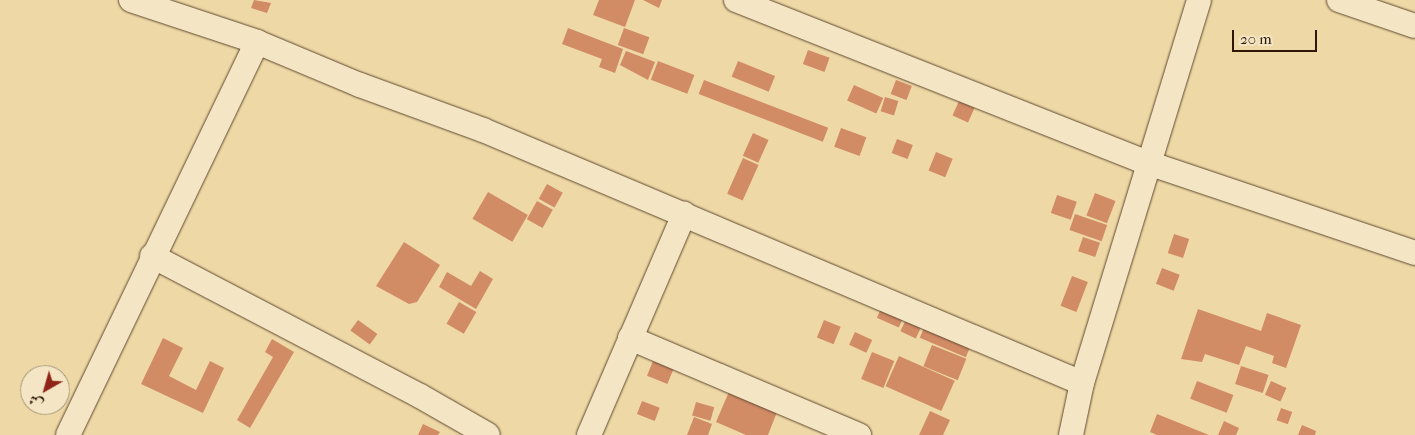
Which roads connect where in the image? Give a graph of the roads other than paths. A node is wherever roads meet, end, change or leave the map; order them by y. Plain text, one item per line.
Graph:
1 (131, 0) edge
2 (736, 0) edge
3 (1198, 0) edge
4 (1339, 0) edge
5 (1415, 26) edge
6 (257, 42) junction
7 (1148, 163) junction
8 (684, 214) junction
9 (1415, 253) edge
10 (152, 256) junction
11 (630, 338) junction
12 (1082, 383) junction
13 (68, 435) edge
14 (488, 435) edge
15 (589, 435) edge
16 (859, 435) edge
17 (1071, 435) edge

1 - 6 street
2 - 7 street
3 - 7 street
4 - 5 street
6 - 8 street
6 - 10 street
7 - 9 street
7 - 12 street
8 - 11 street
8 - 12 street
10 - 13 street
10 - 14 street
11 - 15 street
11 - 16 street
12 - 17 street

